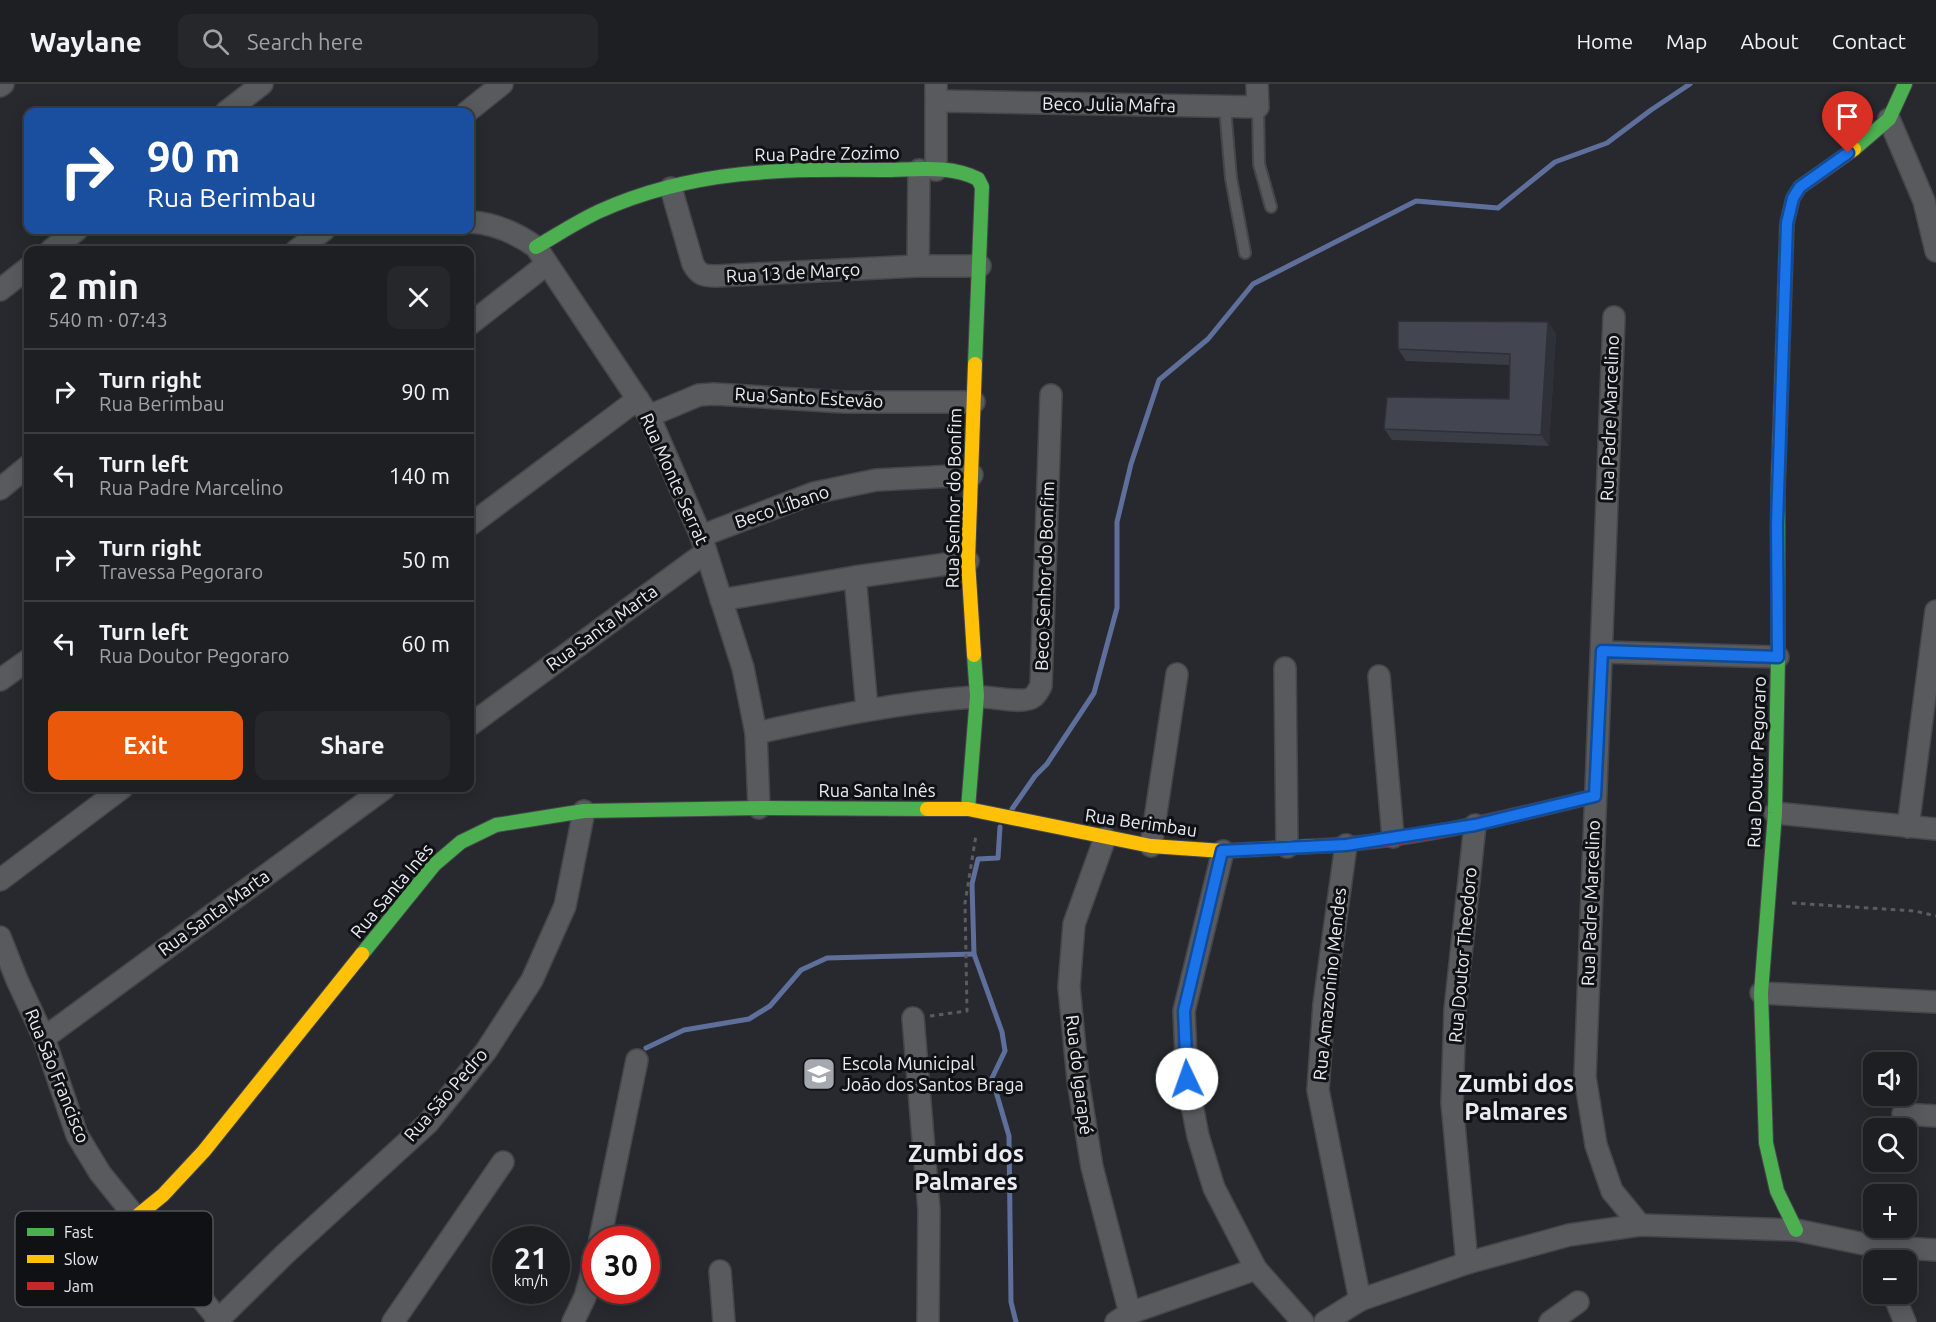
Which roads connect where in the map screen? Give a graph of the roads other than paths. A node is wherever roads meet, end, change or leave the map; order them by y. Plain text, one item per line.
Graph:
1 (262, 84) edge
2 (502, 84) edge
3 (1257, 84) edge
4 (1905, 84) edge
5 (936, 93) edge
6 (1258, 107) junction
7 (231, 108) edge
8 (472, 108) edge
9 (1225, 108) junction
10 (1888, 119) junction
11 (927, 170) junction
12 (982, 187) joint
13 (671, 188) junction
14 (1271, 207) dead end
15 (474, 223) edge
16 (72, 234) edge
17 (319, 234) edge
18 (56, 246) edge
19 (302, 246) edge
20 (1936, 250) edge
21 (1245, 253) dead end
22 (542, 256) junction
23 (918, 266) junction
24 (980, 266) junction
25 (24, 271) edge
26 (0, 290) edge
27 (1614, 317) dead end
28 (474, 320) edge
29 (1051, 395) dead end
30 (974, 402) junction
31 (643, 407) junction
32 (24, 469) edge
33 (972, 475) junction
34 (0, 489) edge
35 (474, 522) edge
36 (704, 544) junction
37 (968, 561) junction
38 (855, 577) junction
39 (721, 600) junction
40 (1936, 611) edge
41 (1602, 651) junction
42 (1778, 657) junction
43 (24, 663) edge
44 (1285, 668) dead end
45 (1177, 674) dead end
46 (1379, 676) dead end
47 (0, 680) edge
48 (976, 696) junction
49 (867, 709) junction
50 (474, 722) edge
51 (756, 733) junction
52 (117, 792) edge
53 (380, 792) edge
54 (1595, 796) junction
55 (759, 808) junction
56 (584, 811) junction
57 (975, 811) junction
58 (1775, 813) junction
59 (1475, 825) junction
60 (1908, 826) junction
61 (1936, 829) edge
62 (1393, 837) junction
63 (1104, 838) junction
64 (1346, 845) junction
65 (1151, 846) junction
66 (1287, 847) junction
67 (1222, 851) junction
68 (0, 880) edge
69 (0, 937) edge
70 (1761, 993) junction
71 (1936, 1002) edge
72 (913, 1018) road end
73 (44, 1038) junction
74 (637, 1060) dead end
75 (1903, 1114) dead end
76 (1936, 1116) edge
77 (503, 1162) dead end
78 (131, 1211) edge
79 (145, 1211) edge
80 (603, 1226) edge
81 (1640, 1226) junction
82 (1796, 1230) junction
83 (1866, 1250) edge
84 (1936, 1250) edge
85 (1917, 1251) edge
86 (1467, 1263) junction
87 (1256, 1269) junction
88 (720, 1271) dead end
89 (1360, 1300) junction
90 (1578, 1302) dead end
91 (582, 1303) edge
92 (1898, 1304) edge
93 (206, 1307) edge
94 (1123, 1317) edge
95 (217, 1321) edge
96 (393, 1322) edge
97 (573, 1322) edge
98 (724, 1322) edge
99 (928, 1322) edge
100 (1303, 1322) edge
101 (1325, 1322) edge
102 (1550, 1322) edge
103 (1905, 1322) edge

1 - 7 street
2 - 8 street
3 - 6 street
4 - 10 street
5 - 9 street, Beco Julia Mafra
5 - 11 street
6 - 9 street, Beco Julia Mafra
6 - 14 lane
9 - 21 lane
10 - 20 street
10 - 42 street, Rua Doutor Pegoraro
11 - 12 street, Rua Padre Zozimo
11 - 13 street, Rua Padre Zozimo
11 - 23 street
12 - 24 street, Rua Senhor do Bonfim
13 - 22 street, Rua Padre Zozimo
13 - 23 street, Rua 13 de Março
15 - 22 street, Rua Monte Serrat
16 - 18 street
17 - 19 street
22 - 28 street
22 - 31 street, Rua Monte Serrat
23 - 24 street, Rua 13 de Março
24 - 30 street, Rua Senhor do Bonfim
25 - 26 street
27 - 41 street, Rua Padre Marcelino
29 - 48 street, Beco Senhor do Bonfim
30 - 31 street, Rua Santo Estevão
30 - 33 street, Rua Senhor do Bonfim
31 - 35 street, Rua Santo Estevão
31 - 36 street, Rua Monte Serrat
32 - 34 street
33 - 36 street, Beco Líbano
33 - 37 street, Rua Senhor do Bonfim
36 - 39 street, Rua Monte Serrat
36 - 50 street, Rua Santa Marta
37 - 38 street
37 - 48 street, Rua Senhor do Bonfim
38 - 39 street
38 - 49 street
39 - 51 street, Rua Monte Serrat
40 - 60 street
41 - 42 street
41 - 54 street, Rua Padre Marcelino
42 - 58 street, Rua Doutor Pegoraro
43 - 47 street
44 - 66 street
45 - 65 street
46 - 62 street
48 - 49 street, Beco Senhor do Bonfim
48 - 57 street, Rua Senhor do Bonfim
49 - 51 street, Beco Senhor do Bonfim
51 - 55 street, Rua Monte Serrat
52 - 68 street
53 - 73 street, Rua Santa Marta
54 - 59 street, Rua Berimbau
54 - 81 street, Rua Padre Marcelino
55 - 56 street, Rua Santa Inês
55 - 57 street, Rua Santa Inês
56 - 79 street, Rua Santa Inês
56 - 95 street, Rua São Pedro
57 - 63 street, Rua Berimbau
58 - 60 street
58 - 70 street, Rua Doutor Pegoraro
59 - 62 street, Rua Berimbau
59 - 86 street, Rua Doutor Theodoro
60 - 61 street
62 - 64 street, Rua Berimbau
63 - 65 street, Rua Berimbau
63 - 94 street, Rua do Igarapé
64 - 66 street, Rua Berimbau
64 - 89 street, Rua Amazonino Mendes
65 - 67 street, Rua Berimbau
66 - 67 street, Rua Berimbau
67 - 87 street
69 - 73 street, Rua São Francisco
70 - 71 street
70 - 82 street, Rua Doutor Pegoraro
72 - 99 street
73 - 78 street, Rua São Francisco
74 - 80 street
75 - 76 street
77 - 96 street
81 - 82 street
81 - 86 street
82 - 83 street
84 - 85 street
86 - 89 street
87 - 94 street
87 - 100 street
88 - 98 street
89 - 101 street
90 - 102 street
91 - 97 street
92 - 103 street
93 - 95 street, Rua São Francisco

